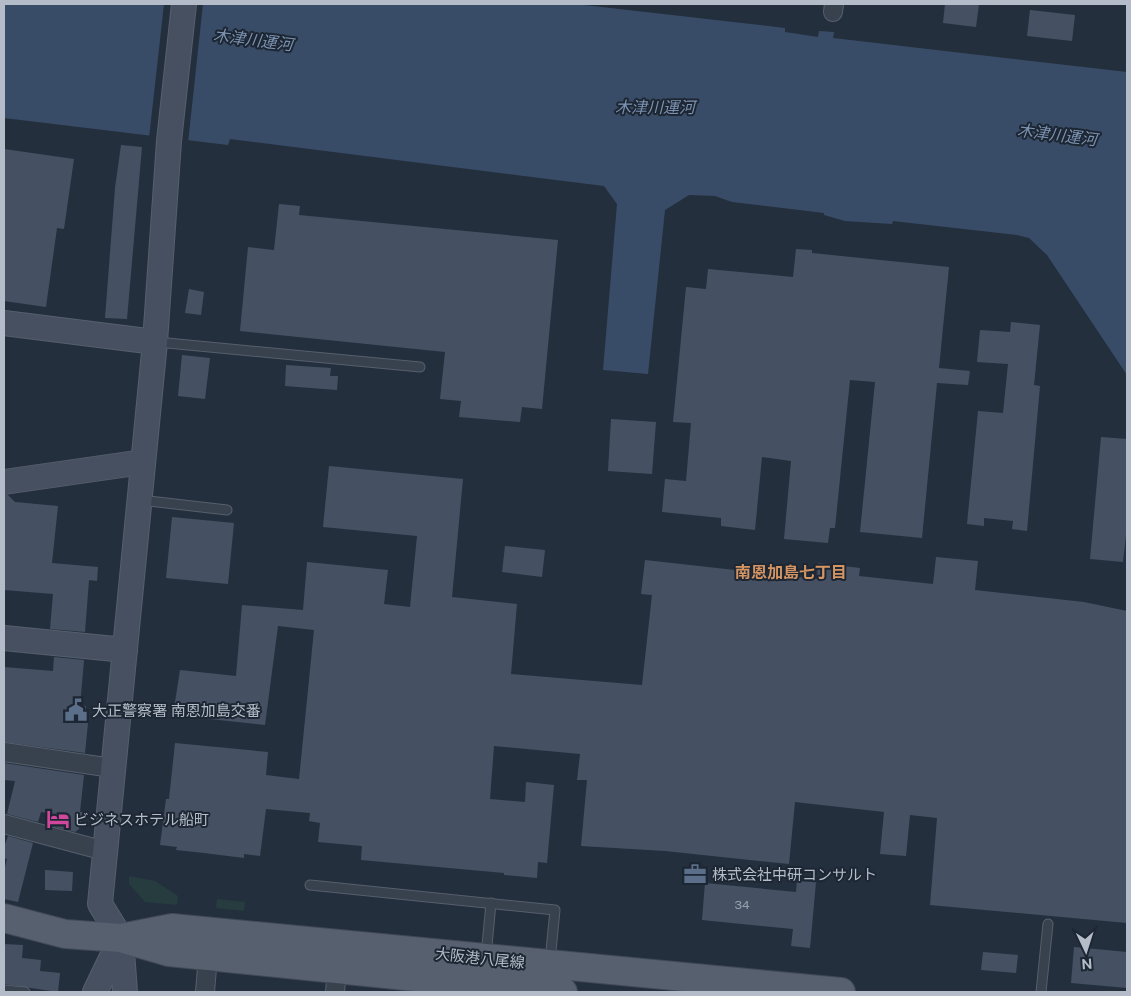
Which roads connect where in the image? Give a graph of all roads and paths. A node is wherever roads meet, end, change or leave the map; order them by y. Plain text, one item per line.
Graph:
1 (184, 4) edge
2 (4, 323) edge
3 (155, 342) junction
4 (420, 366) dead end
5 (143, 462) junction
6 (4, 482) edge
7 (139, 500) junction
8 (227, 510) dead end
9 (4, 638) edge
10 (125, 650) junction
11 (4, 752) edge
12 (112, 768) junction
13 (4, 824) edge
14 (105, 851) junction
15 (310, 885) dead end
16 (491, 904) junction
17 (4, 918) edge
18 (1048, 924) dead end
19 (121, 938) junction
20 (208, 956) junction
21 (486, 958) junction
22 (336, 980) edge
23 (552, 981) edge
24 (413, 985) edge
25 (4, 990) edge
26 (806, 991) edge
27 (25, 992) edge
28 (95, 992) edge
29 (125, 992) edge
30 (205, 992) edge
31 (841, 992) edge
32 (1041, 992) edge

1 - 3 street
2 - 3 street
3 - 4 lane
3 - 5 street
5 - 6 street
5 - 7 street
7 - 8 lane
7 - 10 street
9 - 10 street
10 - 12 street
11 - 12 street
12 - 14 street
13 - 14 street
14 - 19 street
15 - 16 lane
16 - 21 lane
16 - 23 lane
17 - 19 main road, 大阪港八尾線
18 - 32 lane
19 - 20 main road, 大阪港八尾線
19 - 21 main road, 大阪港八尾線
19 - 28 street
19 - 29 street
20 - 22 main road, 大阪港八尾線
20 - 30 street
21 - 23 main road, 大阪港八尾線
22 - 24 main road, 大阪港八尾線
23 - 24 main road, 大阪港八尾線
23 - 26 main road, 大阪港八尾線
25 - 27 lane
26 - 31 main road, 大阪港八尾線

